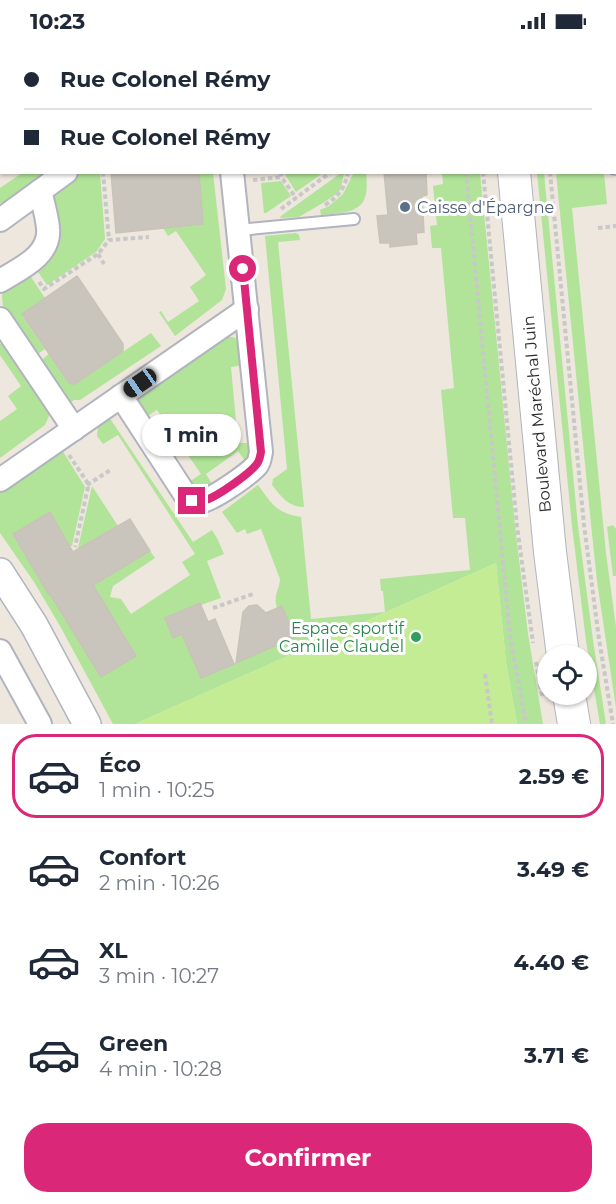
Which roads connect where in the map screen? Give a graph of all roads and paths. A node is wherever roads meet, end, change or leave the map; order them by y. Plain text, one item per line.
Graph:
1 (63, 174) edge
2 (103, 174) edge
3 (328, 174) edge
4 (348, 174) edge
5 (466, 174) edge
6 (483, 174) edge
7 (514, 174) edge
8 (550, 174) edge
9 (281, 175) edge
10 (241, 176) edge
11 (40, 191) junction
12 (296, 198) junction
13 (354, 219) dead end
14 (0, 220) edge
15 (306, 224) junction
16 (616, 226) edge
17 (273, 227) junction
18 (598, 228) dead end
19 (239, 230) junction
20 (149, 237) dead end
21 (109, 240) junction
22 (98, 254) junction
23 (27, 263) junction
24 (104, 264) dead end
25 (0, 281) edge
26 (247, 309) junction
27 (0, 319) edge
28 (121, 396) junction
29 (66, 434) junction
30 (112, 469) dead end
31 (0, 480) edge
32 (87, 485) junction
33 (75, 547) dead end
34 (0, 572) edge
35 (253, 594) dead end
36 (213, 608) dead end
37 (533, 645) dead end
38 (549, 645) edge
39 (0, 651) edge
40 (485, 674) dead end
41 (561, 705) edge
42 (40, 724) edge
43 (87, 724) edge
44 (492, 724) edge
45 (526, 724) edge
46 (574, 724) edge
47 (613, 724) edge

1 - 11 street
2 - 21 path
3 - 12 path
4 - 15 path
5 - 45 path
6 - 37 path
7 - 38 main road, Boulevard Maréchal Juin
8 - 47 path
9 - 10 path
9 - 12 path
10 - 19 street
11 - 14 street
11 - 23 street
12 - 17 path
13 - 15 lane
15 - 17 lane
16 - 18 path
17 - 19 lane
19 - 26 street
20 - 21 path
21 - 22 path
22 - 23 path
22 - 24 path
23 - 25 street
26 - 28 street
26 - 28 street
27 - 29 street
28 - 29 street
29 - 31 street
29 - 32 path
30 - 32 path
32 - 33 path
34 - 43 street
35 - 36 path
39 - 42 street
40 - 44 path
41 - 46 main road

